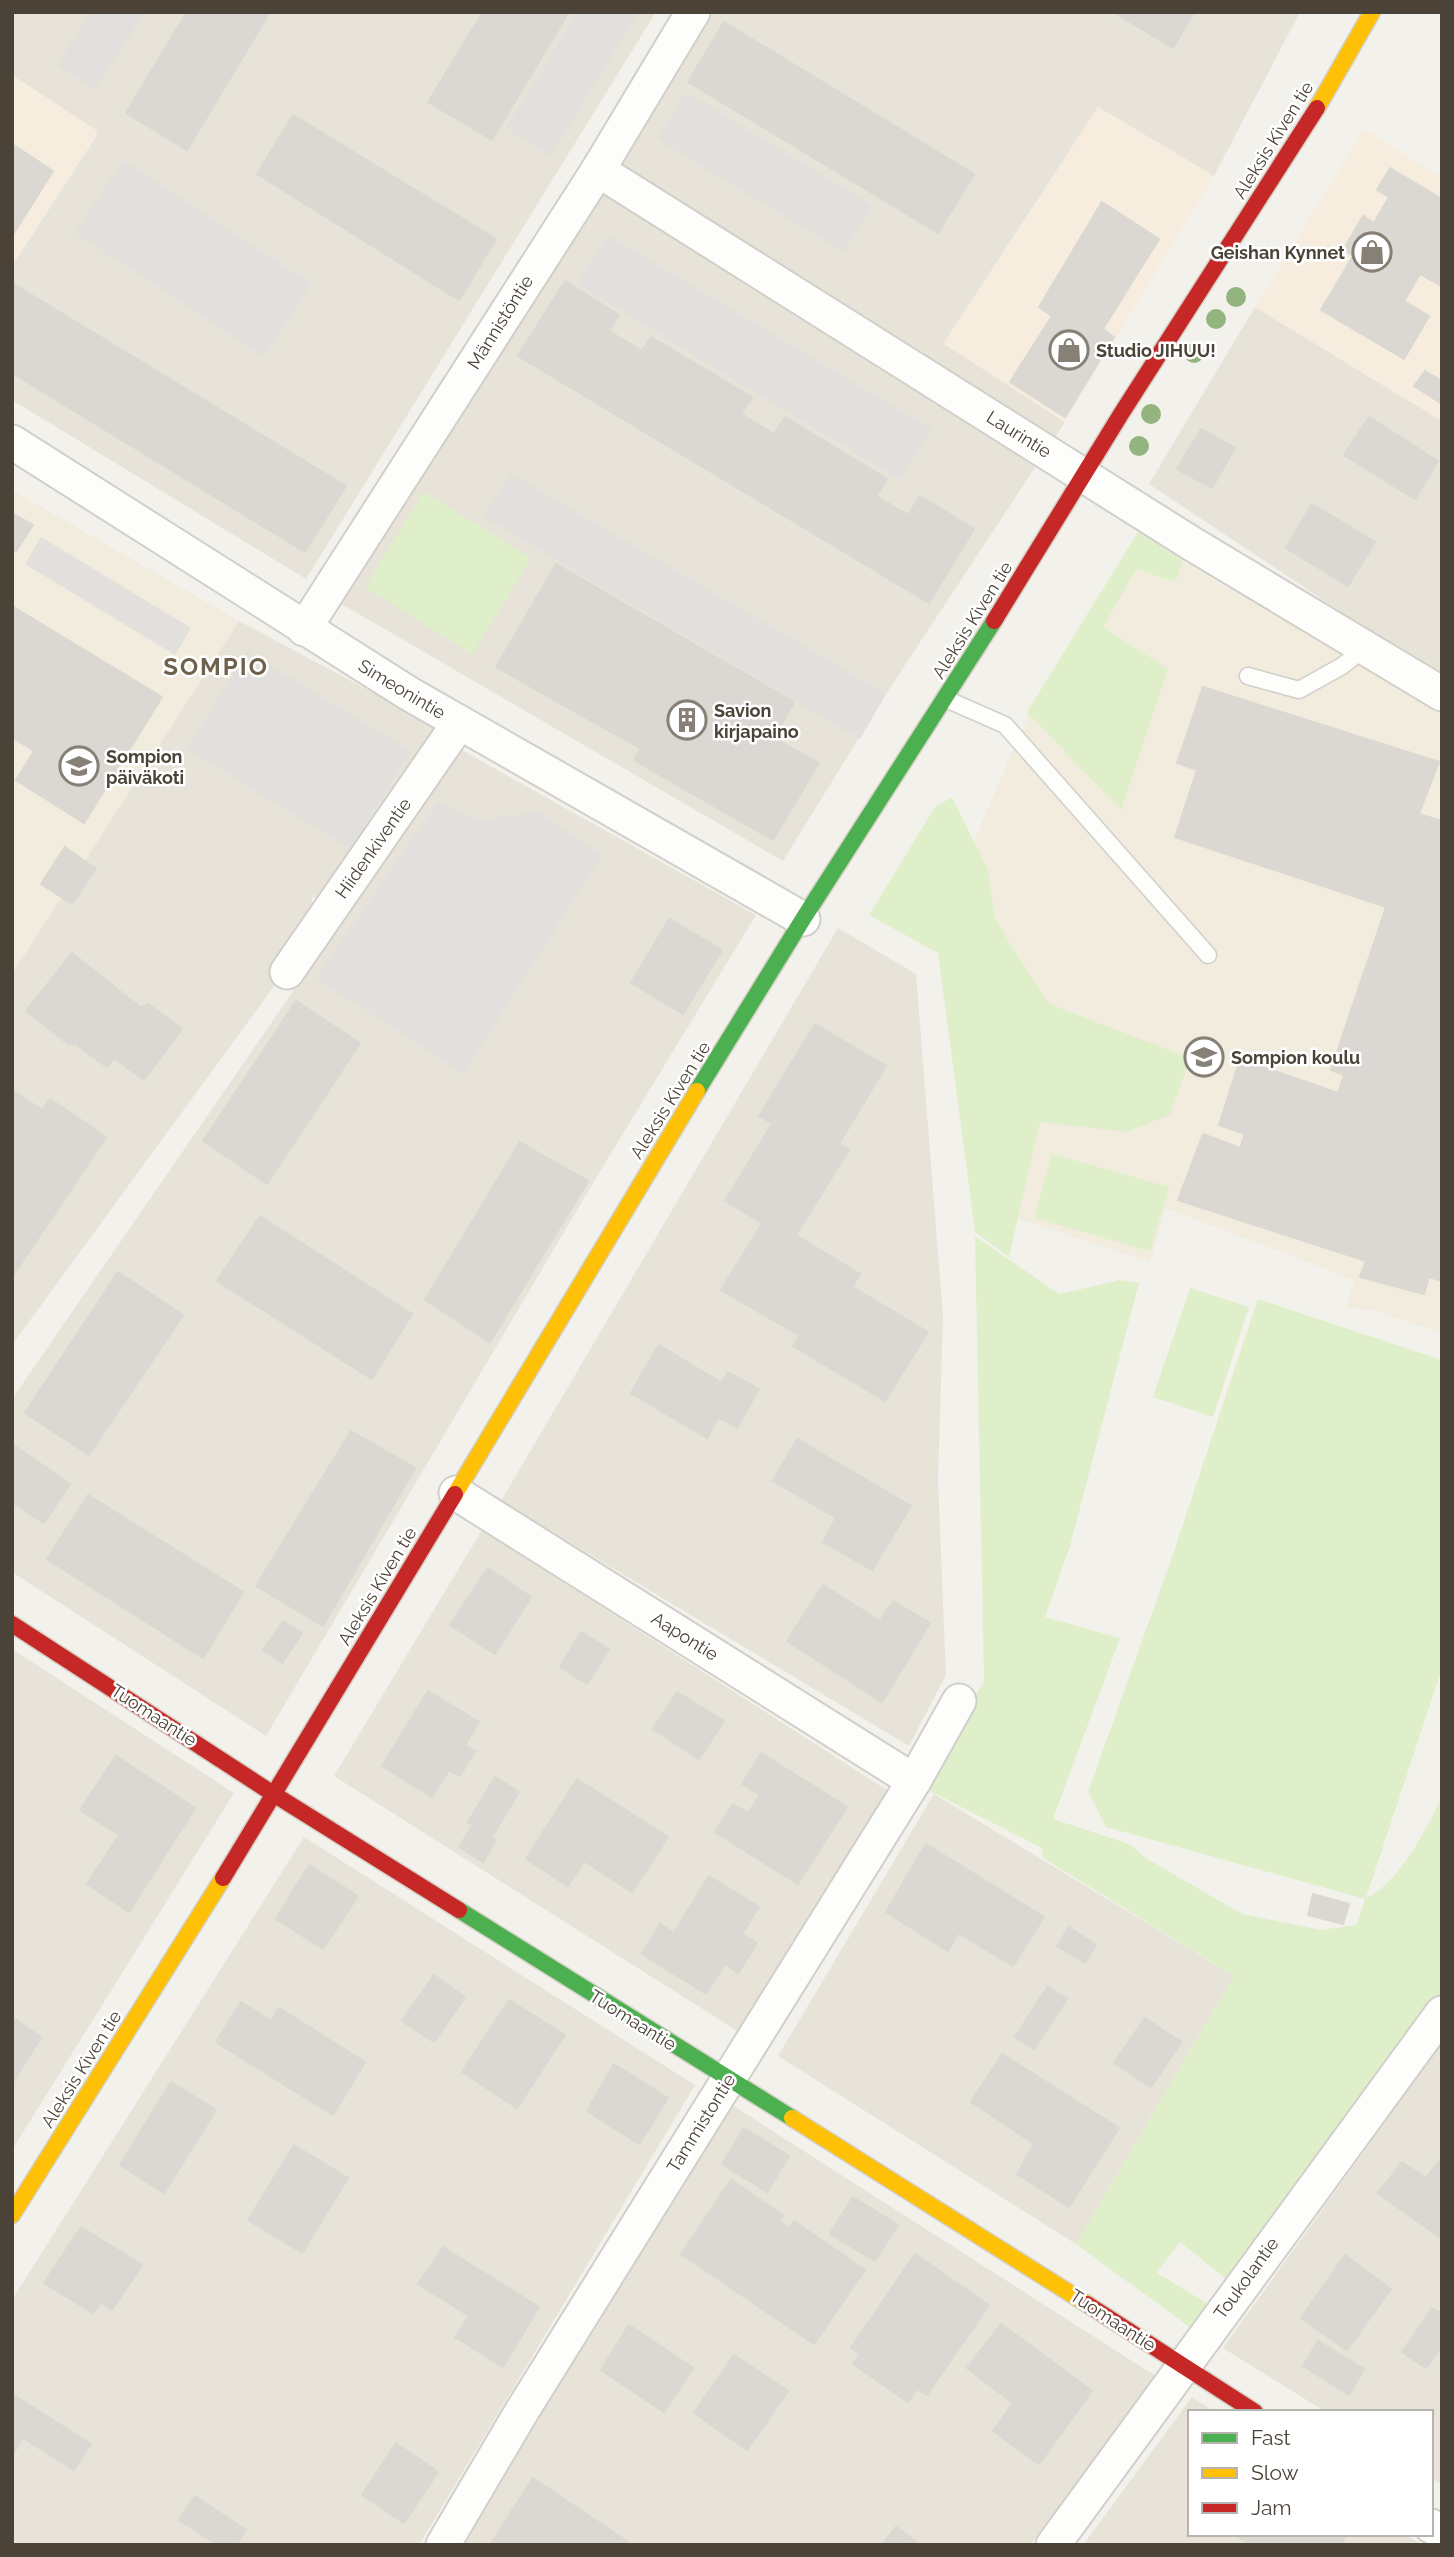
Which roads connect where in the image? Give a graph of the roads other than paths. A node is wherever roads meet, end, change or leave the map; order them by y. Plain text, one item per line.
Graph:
1 (693, 12) edge
2 (1372, 12) edge
3 (598, 170) junction
4 (12, 442) edge
5 (1084, 476) junction
6 (304, 629) junction
7 (1365, 648) junction
8 (1248, 676) dead end
9 (1442, 694) edge
10 (946, 699) junction
11 (459, 723) junction
12 (803, 919) junction
13 (1208, 955) dead end
14 (287, 971) dead end
15 (456, 1493) junction
16 (12, 1624) edge
17 (959, 1701) dead end
18 (914, 1781) junction
19 (275, 1795) junction
20 (1442, 2013) edge
21 (728, 2080) junction
22 (12, 2215) edge
23 (1183, 2364) junction
24 (1252, 2410) edge
25 (443, 2545) edge
26 (1052, 2545) edge

1 - 3 street, Männistöntie
2 - 5 street, Aleksis Kiven tie
3 - 5 street, Laurintie
3 - 6 street, Männistöntie
4 - 6 street, Simeonintie
5 - 7 street, Laurintie
5 - 10 street, Aleksis Kiven tie
6 - 11 street, Simeonintie
7 - 8 lane
7 - 9 street, Laurintie
10 - 12 street, Aleksis Kiven tie
10 - 13 lane
11 - 12 street, Simeonintie
11 - 14 street, Hiidenkiventie
12 - 15 street, Aleksis Kiven tie
15 - 18 street, Aapontie
15 - 19 street, Aleksis Kiven tie
16 - 19 street, Tuomaantie
17 - 18 street, Tammistontie
18 - 21 street, Tammistontie
19 - 21 street, Tuomaantie
19 - 22 street, Aleksis Kiven tie
20 - 23 street, Toukolantie
21 - 23 street, Tuomaantie
21 - 25 street, Tammistontie
23 - 24 street, Tuomaantie
23 - 26 street, Toukolantie

